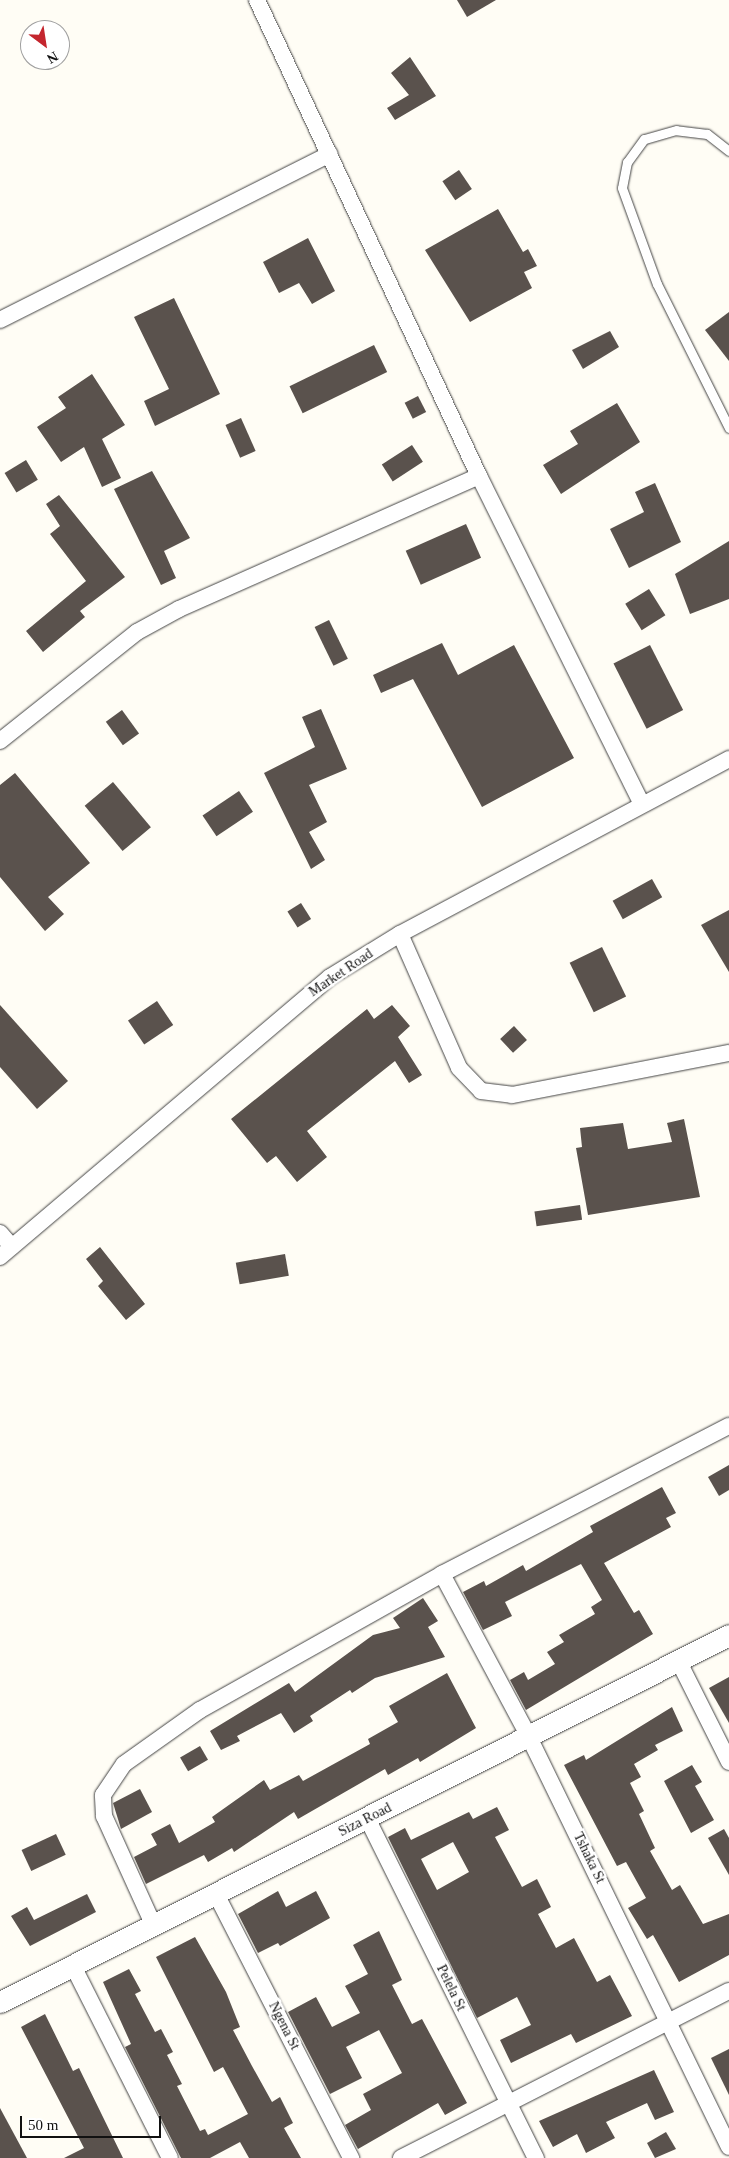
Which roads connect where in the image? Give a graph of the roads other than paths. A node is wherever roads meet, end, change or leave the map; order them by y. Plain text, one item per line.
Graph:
1 (257, 0) edge
2 (729, 151) edge
3 (330, 154) junction
4 (0, 320) edge
5 (729, 428) edge
6 (479, 476) junction
7 (0, 741) edge
8 (729, 759) edge
9 (641, 803) junction
10 (400, 934) junction
11 (729, 1053) edge
12 (0, 1233) edge
13 (6, 1252) edge
14 (729, 1426) edge
15 (442, 1574) junction
16 (729, 1635) edge
17 (678, 1660) junction
18 (529, 1737) junction
19 (729, 1762) edge
20 (367, 1818) junction
21 (216, 1894) junction
22 (153, 1924) junction
23 (72, 1964) junction
24 (729, 1991) edge
25 (0, 2002) edge
26 (669, 2021) junction
27 (508, 2104) junction
28 (729, 2147) edge
29 (170, 2158) edge
30 (351, 2158) edge
31 (401, 2158) edge
32 (536, 2158) edge

1 - 3 street
2 - 5 lane
3 - 4 street
3 - 6 street
6 - 7 street
6 - 9 street
8 - 9 street, Market Road
9 - 10 street, Market Road
10 - 11 street
10 - 13 street, Market Road
12 - 13 street
14 - 15 street
15 - 18 street, Tshaka St
15 - 22 street
16 - 17 street, Siza Road
17 - 18 street, Siza Road
17 - 19 street
18 - 20 street, Siza Road
18 - 26 street, Tshaka St
20 - 21 street, Siza Road
20 - 27 street, Pelela St
21 - 22 street, Siza Road
21 - 30 street, Ngena St
22 - 23 street, Siza Road
23 - 25 street, Siza Road
23 - 29 street
24 - 26 street
26 - 27 street
26 - 28 street, Tshaka St
27 - 31 street
27 - 32 street, Pelela St

